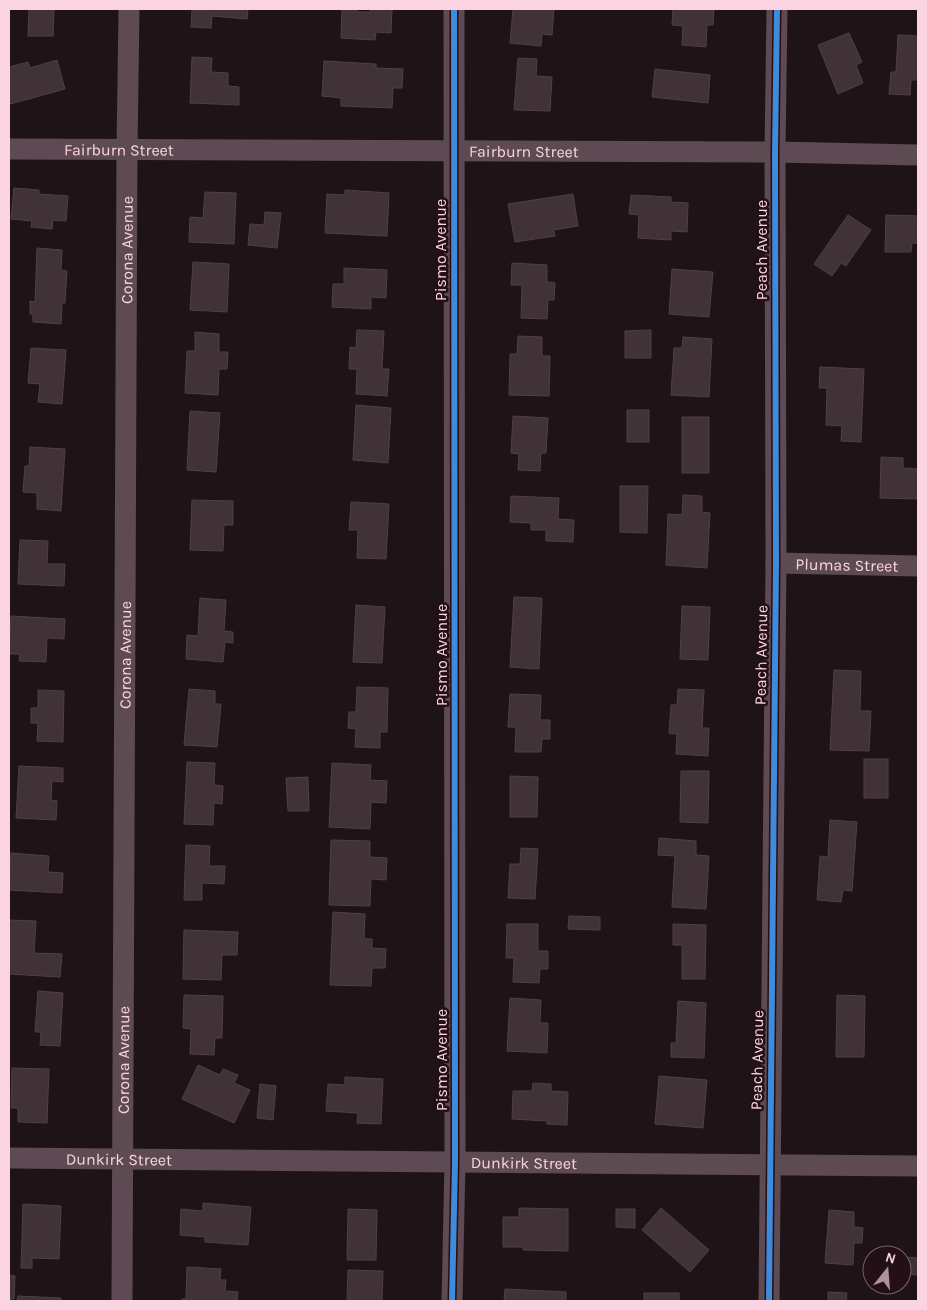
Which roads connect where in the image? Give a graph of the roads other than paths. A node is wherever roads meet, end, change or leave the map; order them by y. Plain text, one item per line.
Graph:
1 (129, 9) edge
2 (454, 9) edge
3 (777, 9) edge
4 (9, 149) edge
5 (127, 149) junction
6 (454, 152) junction
7 (775, 152) junction
8 (918, 155) edge
9 (776, 563) junction
10 (918, 566) edge
11 (9, 1158) edge
12 (124, 1159) junction
13 (455, 1162) junction
14 (770, 1165) junction
15 (918, 1166) edge
16 (122, 1301) edge
17 (452, 1301) edge
18 (769, 1301) edge

1 - 5 street, Corona Avenue
2 - 6 street, Pismo Avenue
3 - 7 street, Peach Avenue
4 - 5 street, Fairburn Street
5 - 6 street, Fairburn Street
5 - 12 street, Corona Avenue
6 - 7 street, Fairburn Street
6 - 13 street, Pismo Avenue
7 - 8 street, Fairburn Street
7 - 9 street, Peach Avenue
9 - 10 street, Plumas Street
9 - 14 street, Peach Avenue
11 - 12 street, Dunkirk Street
12 - 13 street, Dunkirk Street
12 - 16 street, Corona Avenue
13 - 14 street, Dunkirk Street
13 - 17 street, Pismo Avenue
14 - 15 street, Dunkirk Street
14 - 18 street, Peach Avenue

